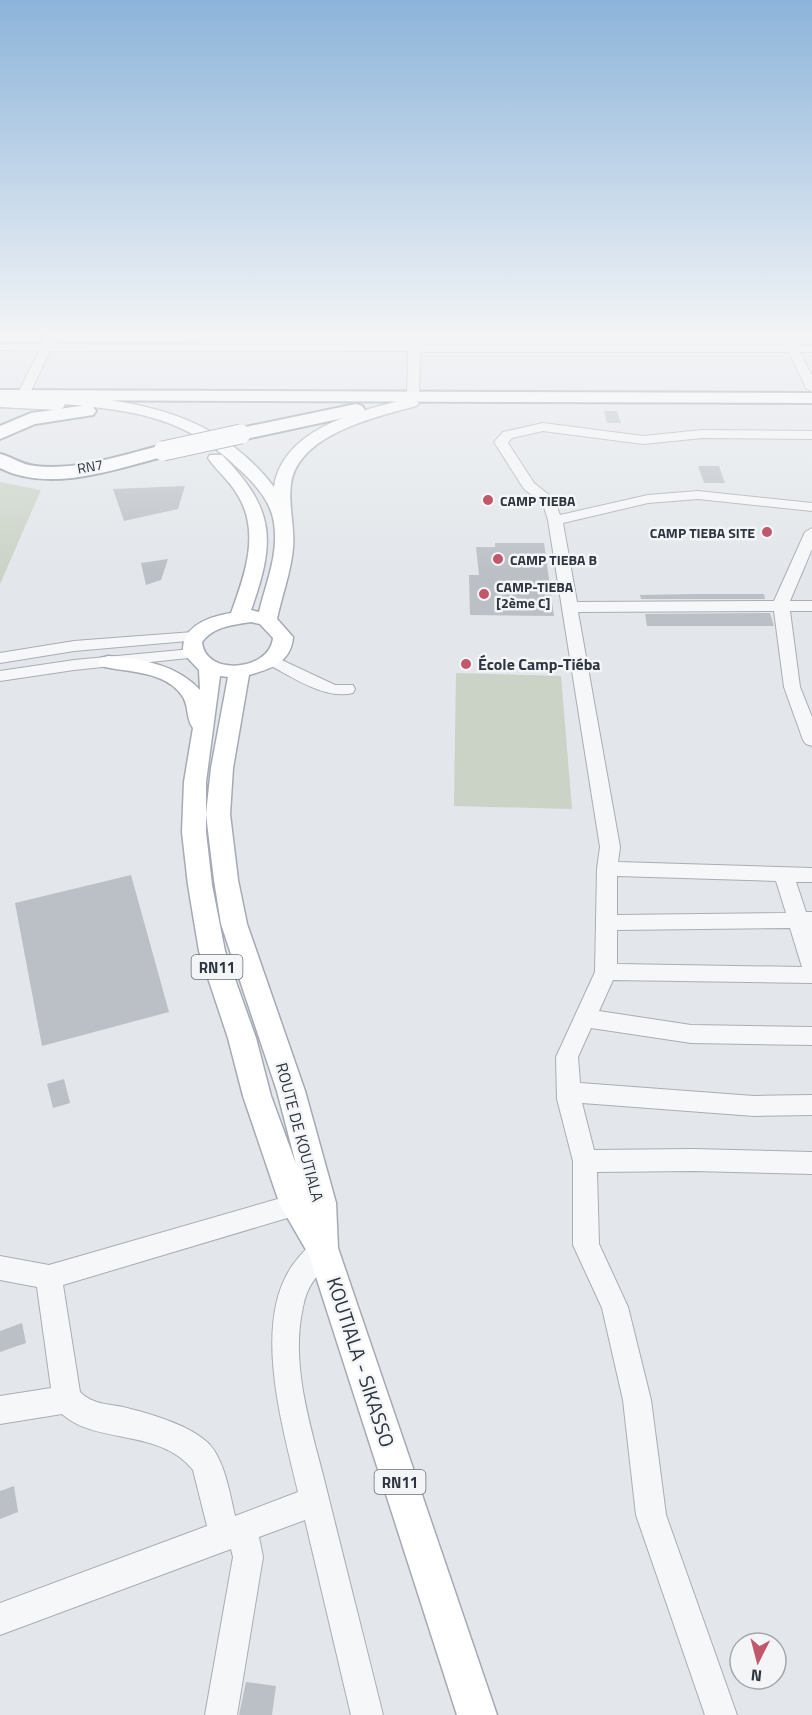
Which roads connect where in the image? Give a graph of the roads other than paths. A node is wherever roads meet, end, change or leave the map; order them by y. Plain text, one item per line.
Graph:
1 (62, 413) edge
2 (119, 413) edge
3 (155, 413) edge
4 (338, 413) edge
5 (371, 413) edge
6 (0, 433) edge
7 (812, 435) edge
8 (0, 460) edge
9 (812, 507) edge
10 (283, 518) junction
11 (555, 519) junction
12 (812, 532) edge
13 (782, 606) junction
14 (812, 606) edge
15 (569, 607) junction
16 (239, 617) junction
17 (267, 620) junction
18 (198, 653) junction
19 (17, 655) junction
20 (0, 658) edge
21 (271, 660) junction
22 (108, 662) junction
23 (239, 671) junction
24 (18, 674) junction
25 (0, 676) edge
26 (348, 689) dead end
27 (812, 740) edge
28 (199, 750) junction
29 (607, 869) junction
30 (784, 874) junction
31 (812, 875) edge
32 (805, 920) edge
33 (607, 923) junction
34 (812, 966) edge
35 (606, 972) junction
36 (812, 975) edge
37 (585, 1018) junction
38 (812, 1036) edge
39 (569, 1092) junction
40 (812, 1105) edge
41 (585, 1161) junction
42 (812, 1163) edge
43 (295, 1205) junction
44 (323, 1249) junction
45 (0, 1268) edge
46 (50, 1277) junction
47 (67, 1399) junction
48 (0, 1410) edge
49 (315, 1502) junction
50 (233, 1533) junction
51 (0, 1619) edge
52 (221, 1715) edge
53 (367, 1715) edge
54 (477, 1715) edge
55 (721, 1715) edge

1 - 6 highway
2 - 16 main road
3 - 10 main road
4 - 8 highway, RN7, bridge
5 - 10 main road
7 - 11 street
9 - 11 street
10 - 17 main road
11 - 15 street
12 - 13 street
13 - 14 street
13 - 15 street
13 - 27 street
15 - 29 street
16 - 17 main road
16 - 18 main road
17 - 21 main road
18 - 19 street
18 - 22 street
18 - 23 main road
18 - 28 main road, ROUTE DE KOUTIALA / RN11
19 - 20 street
19 - 24 street
21 - 23 main road
21 - 26 street
22 - 24 street
22 - 28 main road
23 - 44 main road, ROUTE DE KOUTIALA / RN11
24 - 25 street
28 - 43 main road, ROUTE DE KOUTIALA / RN11
29 - 30 street
29 - 33 street
30 - 31 street
30 - 32 street
32 - 33 street
32 - 34 street
33 - 35 street
35 - 36 street
35 - 37 street
37 - 38 street
37 - 39 street
39 - 40 street
39 - 41 street
41 - 42 street
41 - 55 street
43 - 44 main road, ROUTE DE KOUTIALA / RN11
43 - 46 street
44 - 49 street
44 - 54 main road, KOUTIALA - SIKASSO / RN11
45 - 46 street
46 - 47 street
47 - 48 street
47 - 50 street
49 - 50 street
49 - 53 street
50 - 51 street
50 - 52 street

